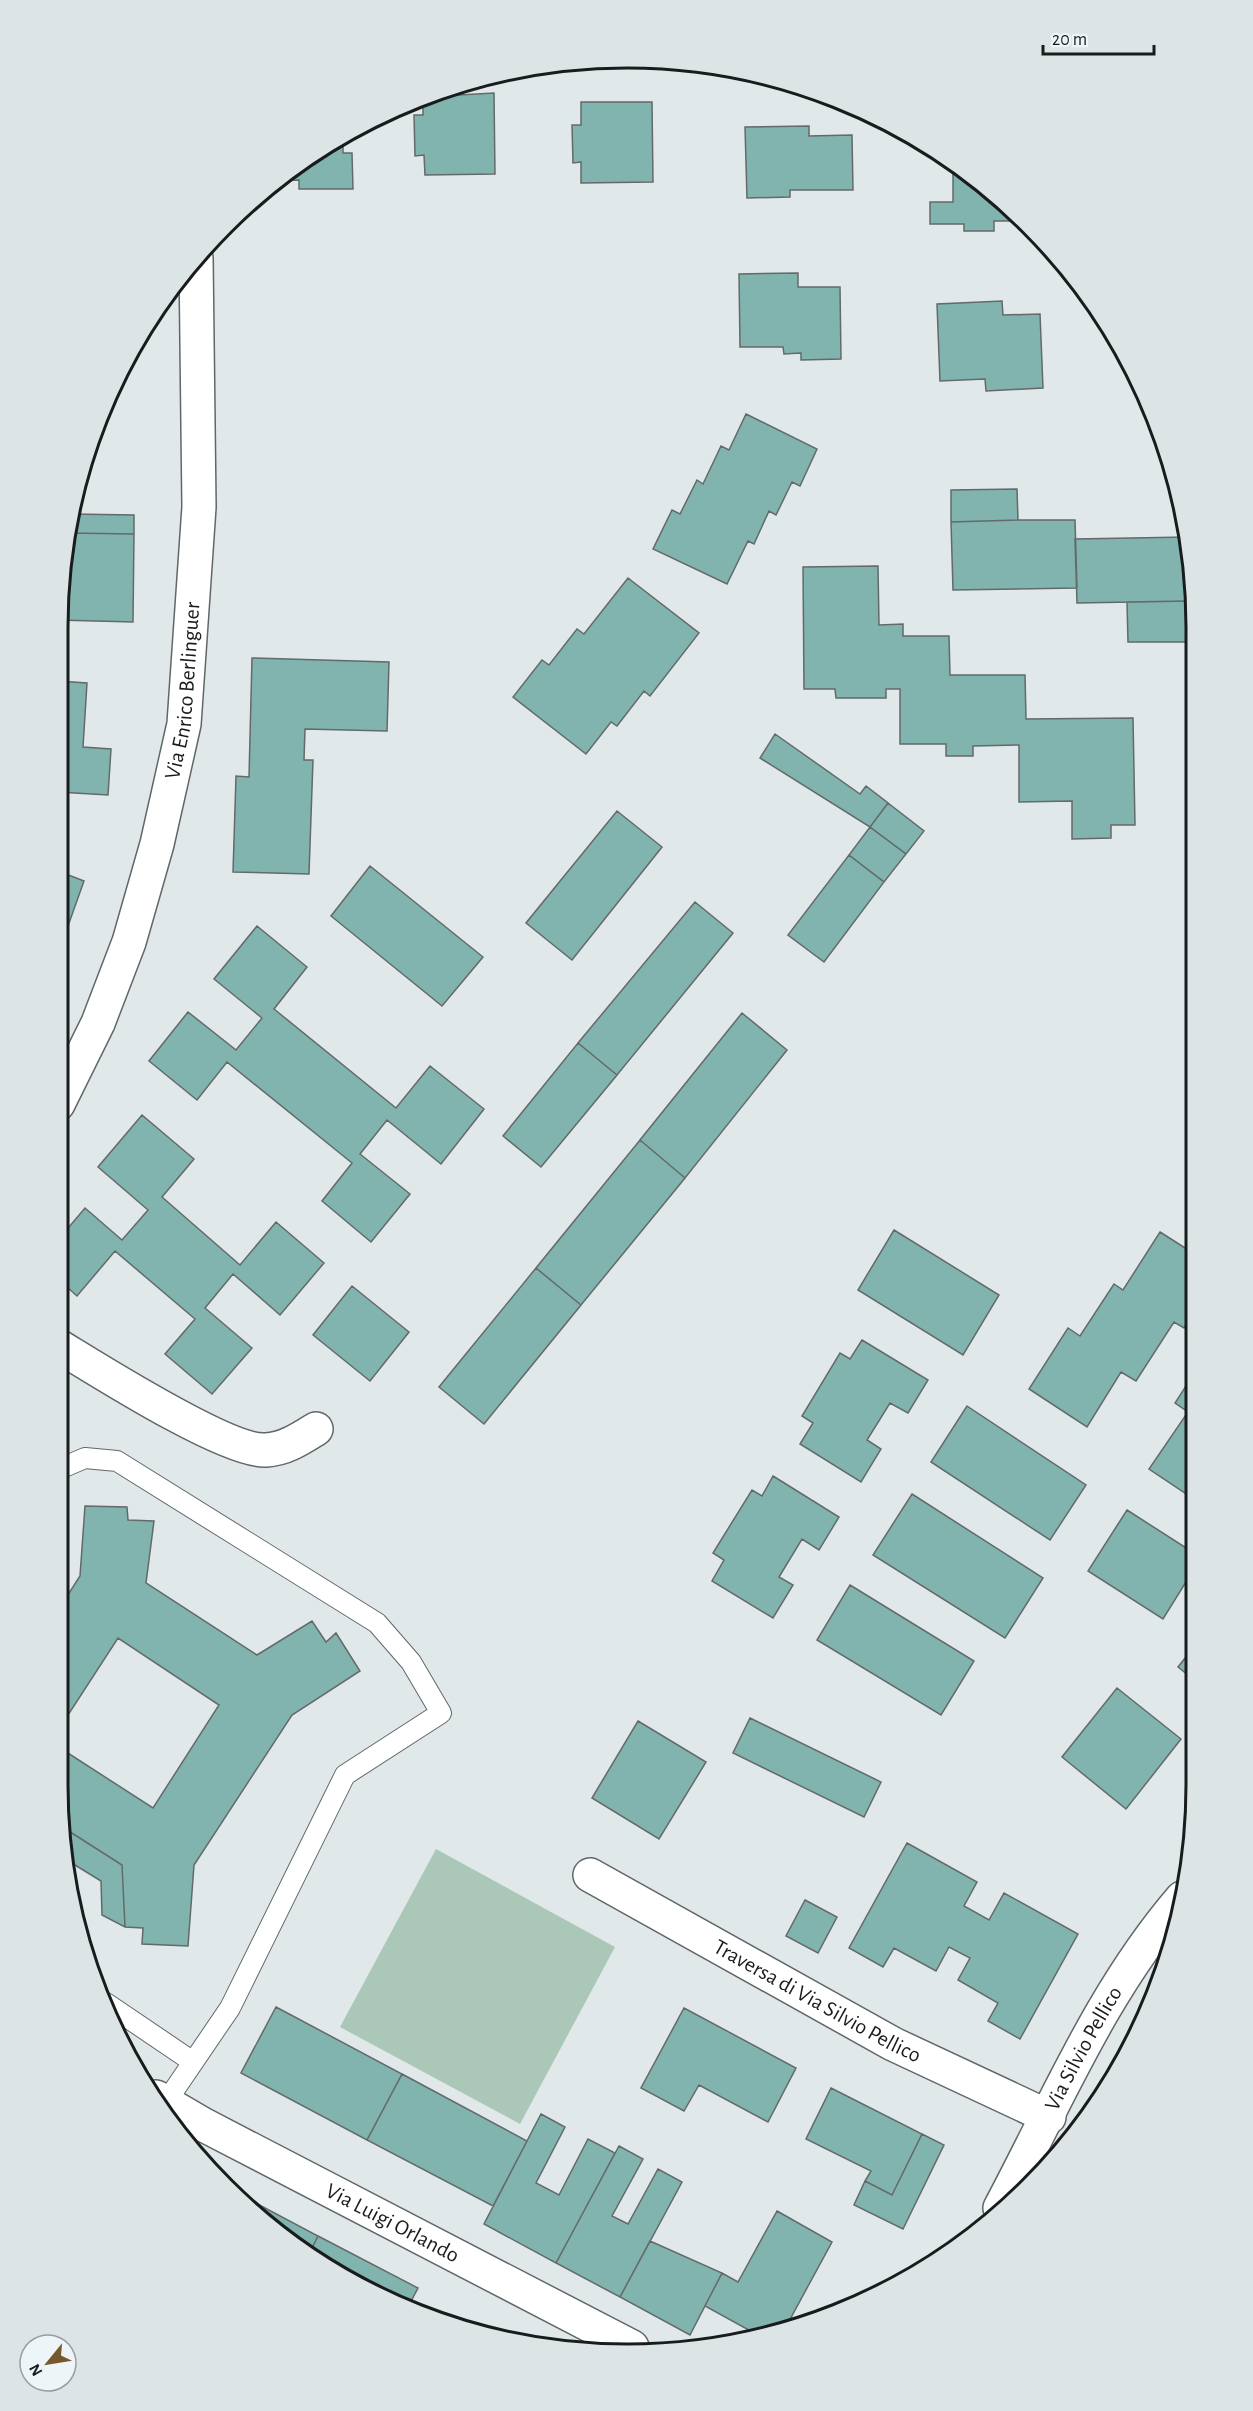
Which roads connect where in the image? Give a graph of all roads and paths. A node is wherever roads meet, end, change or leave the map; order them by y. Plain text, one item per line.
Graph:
1 (196, 270) edge
2 (68, 1084) edge
3 (68, 1351) edge
4 (316, 1429) dead end
5 (68, 1465) edge
6 (590, 1875) dead end
7 (1170, 1914) edge
8 (115, 2009) edge
9 (193, 2062) junction
10 (163, 2097) edge
11 (168, 2103) edge
12 (1049, 2117) junction
13 (1008, 2193) edge
14 (626, 2344) edge

1 - 2 street, Via Enrico Berlinguer
3 - 4 street
5 - 9 lane
6 - 12 street, Traversa di Via Silvio Pellico
7 - 12 street, Via Silvio Pellico
8 - 9 lane
9 - 10 lane
11 - 14 street, Via Luigi Orlando
12 - 13 street, Via Silvio Pellico

